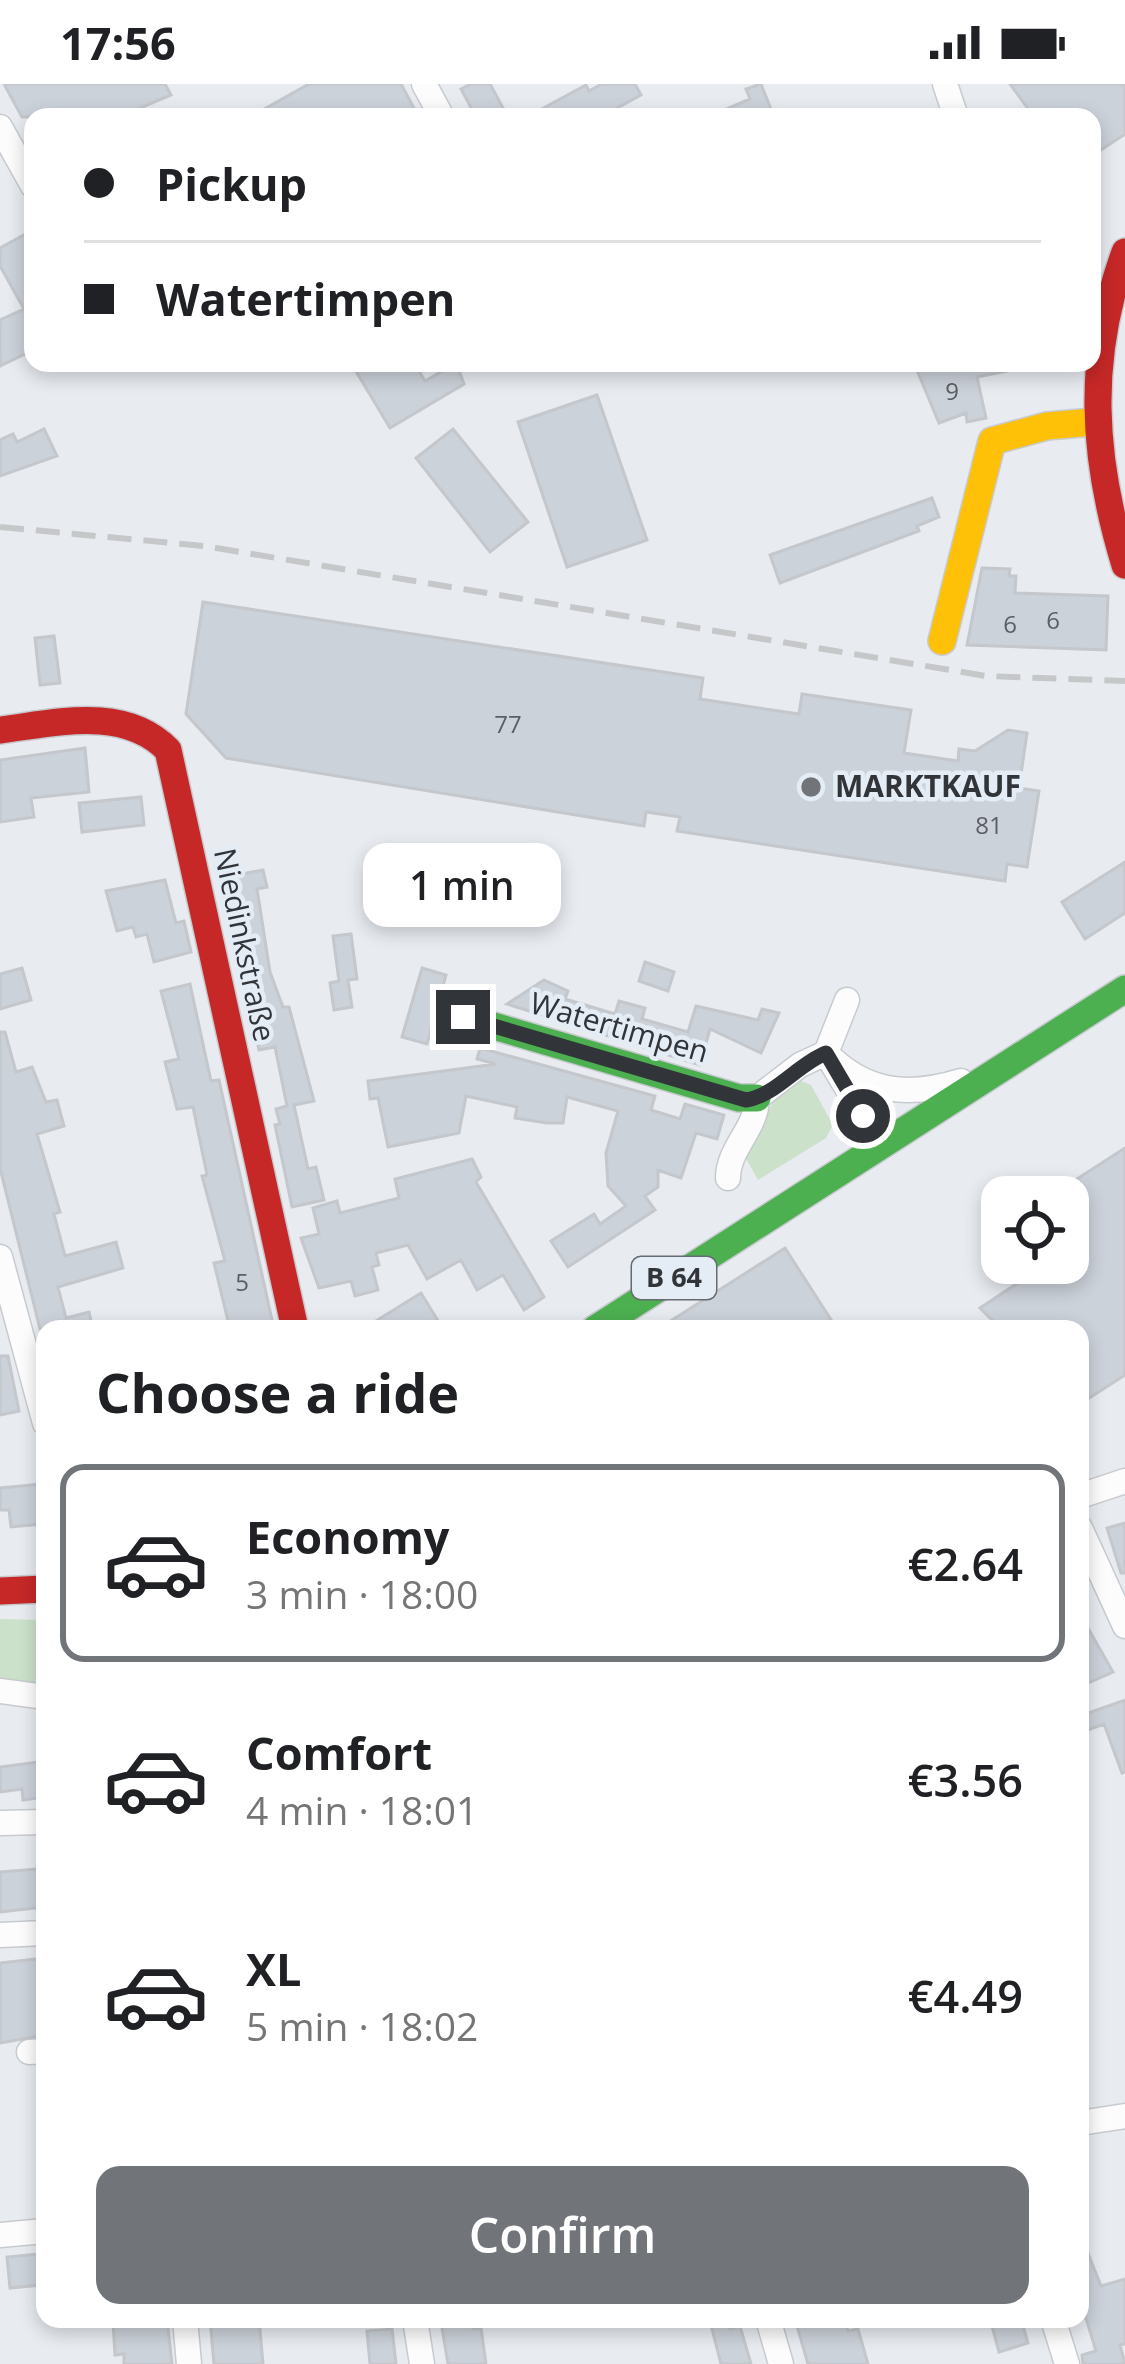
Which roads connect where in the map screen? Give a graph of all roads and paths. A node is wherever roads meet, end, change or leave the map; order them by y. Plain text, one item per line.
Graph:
1 (0, 127) edge
2 (24, 170) edge
3 (1125, 252) edge
4 (1101, 300) edge
5 (1095, 372) edge
6 (1094, 422) junction
7 (1125, 565) edge
8 (942, 641) dead end
9 (0, 730) edge
10 (1125, 989) edge
11 (847, 1000) dead end
12 (463, 1017) dead end
13 (826, 1053) junction
14 (1021, 1056) junction
15 (757, 1098) junction
16 (881, 1145) junction
17 (728, 1178) dead end
18 (0, 1256) edge
19 (293, 1320) edge
20 (609, 1320) edge
21 (36, 1390) edge
22 (1125, 1481) edge
23 (1089, 1493) edge
24 (1089, 1548) edge
25 (36, 1589) edge
26 (0, 1591) edge
27 (1125, 1626) edge
28 (0, 1691) edge
29 (36, 1696) edge
30 (0, 1822) edge
31 (36, 1822) edge
32 (36, 1933) edge
33 (0, 1935) edge
34 (1125, 2116) edge
35 (1089, 2122) edge
36 (36, 2232) edge
37 (0, 2235) edge
38 (185, 2328) edge
39 (416, 2328) edge
40 (771, 2328) edge
41 (1056, 2328) edge
42 (189, 2364) edge
43 (422, 2364) edge
44 (782, 2364) edge
45 (1067, 2364) edge

1 - 2 street
3 - 4 street
5 - 6 street
6 - 7 street
6 - 8 street
9 - 19 street, Niedinkstraße
10 - 14 street, B 64
11 - 13 street
12 - 15 street, Watertimpen
13 - 14 street
13 - 15 street
13 - 16 street
14 - 16 street, B 64
15 - 17 street
16 - 20 street, B 64
18 - 21 street
22 - 23 street
24 - 27 street
25 - 26 street
28 - 29 street
30 - 31 street
32 - 33 street
34 - 35 street
36 - 37 street
38 - 42 street
39 - 43 street
40 - 44 street
41 - 45 street

